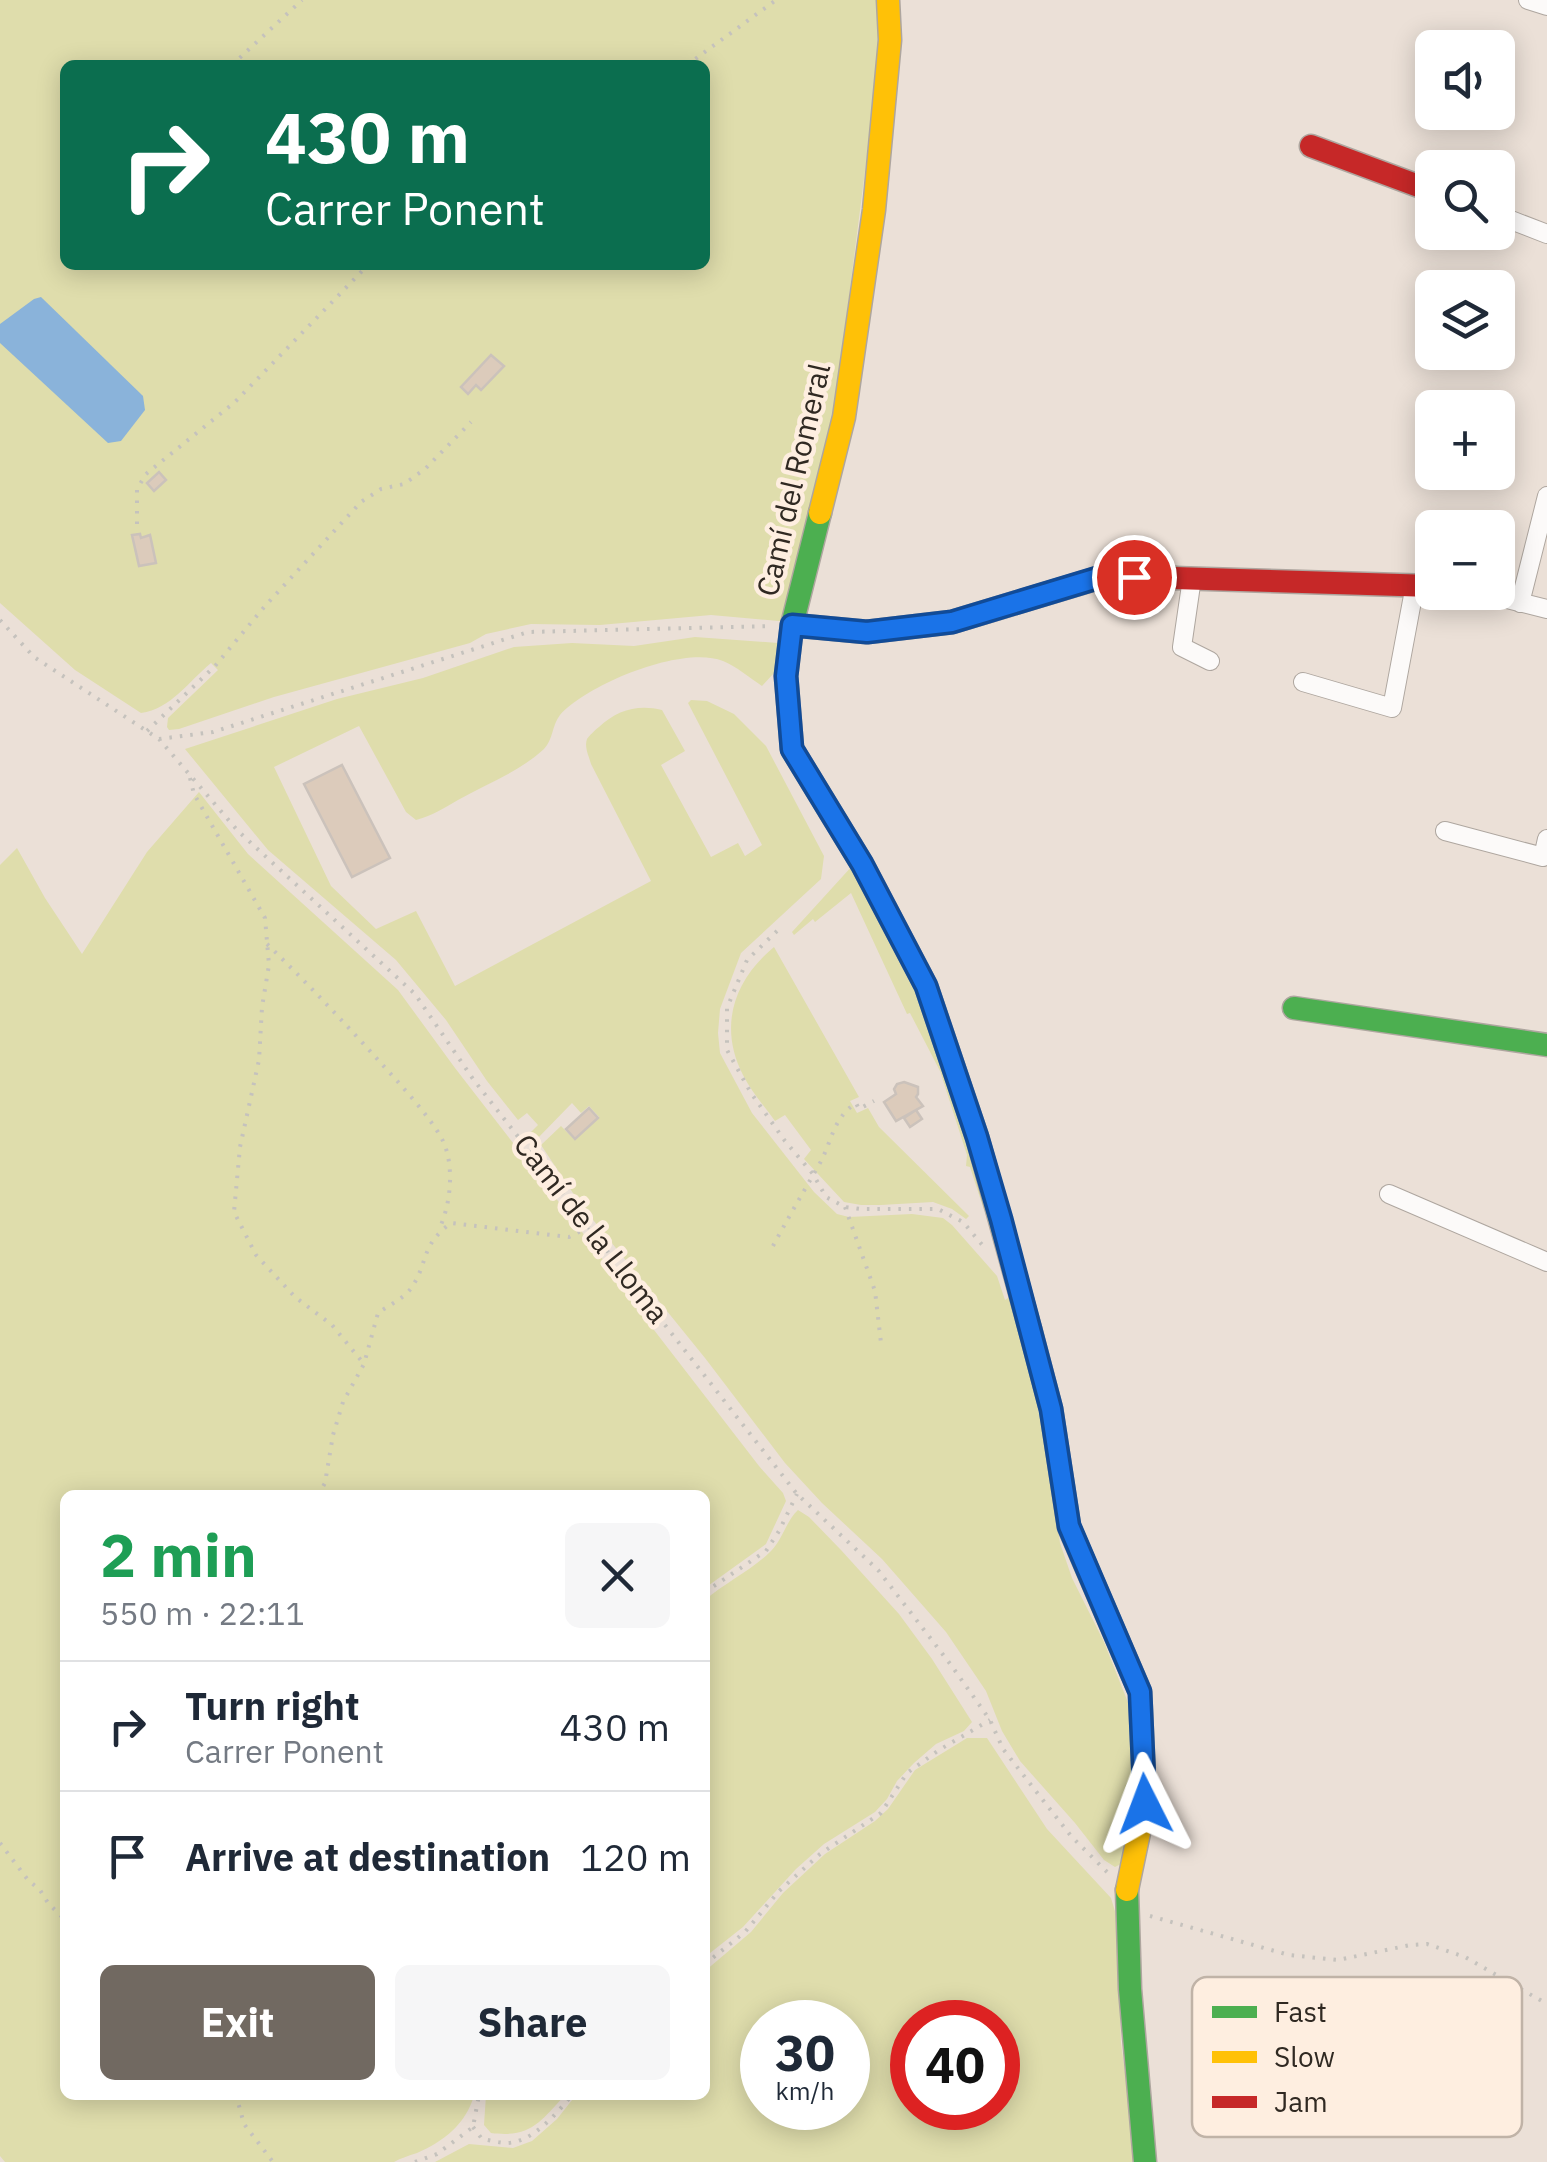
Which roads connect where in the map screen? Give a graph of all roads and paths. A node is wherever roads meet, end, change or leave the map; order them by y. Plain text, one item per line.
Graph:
1 (302, 0) edge
2 (776, 0) edge
3 (888, 0) edge
4 (1528, 0) edge
5 (1547, 6) edge
6 (237, 60) edge
7 (694, 60) edge
8 (1311, 146) dead end
9 (1415, 185) edge
10 (1515, 222) edge
11 (1547, 234) edge
12 (363, 270) edge
13 (471, 422) dead end
14 (1547, 496) edge
15 (137, 524) dead end
16 (1192, 578) junction
17 (1415, 586) edge
18 (1515, 602) edge
19 (1520, 603) junction
20 (1547, 609) edge
21 (1418, 610) edge
22 (0, 620) edge
23 (792, 625) junction
24 (1210, 660) dead end
25 (1302, 682) dead end
26 (147, 732) junction
27 (160, 739) junction
28 (189, 773) junction
29 (1444, 832) dead end
30 (1547, 839) edge
31 (777, 931) dead end
32 (268, 944) junction
33 (1294, 1008) dead end
34 (1547, 1046) edge
35 (874, 1102) dead end
36 (813, 1174) junction
37 (1389, 1194) dead end
38 (844, 1207) junction
39 (590, 1227) junction
40 (437, 1233) junction
41 (773, 1246) dead end
42 (1012, 1262) junction
43 (1547, 1262) edge
44 (881, 1344) dead end
45 (364, 1364) junction
46 (321, 1490) edge
47 (797, 1494) junction
48 (710, 1589) edge
49 (990, 1720) junction
50 (0, 1843) edge
51 (1127, 1892) junction
52 (60, 1915) edge
53 (710, 1960) edge
54 (1499, 1977) edge
55 (1522, 1990) edge
56 (1547, 2004) edge
57 (237, 2100) edge
58 (479, 2100) edge
59 (568, 2100) edge
60 (473, 2127) junction
61 (273, 2162) edge
62 (415, 2162) edge
63 (1145, 2162) edge

1 - 6 path
2 - 7 path
3 - 23 street, Camí del Romeral
4 - 5 street
8 - 9 street
10 - 11 street
12 - 15 path
13 - 26 path
14 - 19 street
16 - 17 street
16 - 23 street
16 - 24 street
18 - 19 street
19 - 20 street
21 - 25 street
22 - 26 path, Camí de la Lloma
23 - 27 path
23 - 42 street, Camí del Romeral
26 - 27 path, Camí de la Lloma
27 - 28 path, Camí de la Lloma
28 - 32 path
28 - 39 path, Camí de la Lloma
29 - 30 street
31 - 36 path
32 - 40 path
32 - 45 path
33 - 34 street
35 - 36 path
36 - 38 path
36 - 41 path
37 - 43 street
38 - 42 path
38 - 44 path
39 - 40 path
39 - 47 path, Camí de la Lloma
40 - 45 path
42 - 51 street, Camí del Romeral
45 - 46 path
47 - 48 path
47 - 49 path, Camí de la Lloma
49 - 51 path, Camí de la Lloma
49 - 53 path
50 - 52 path
51 - 54 path, Camí de la Lloma
51 - 63 street, Camí del Romeral
55 - 56 path, Camí de la Lloma
57 - 61 path
58 - 60 path
59 - 60 path
60 - 62 path

